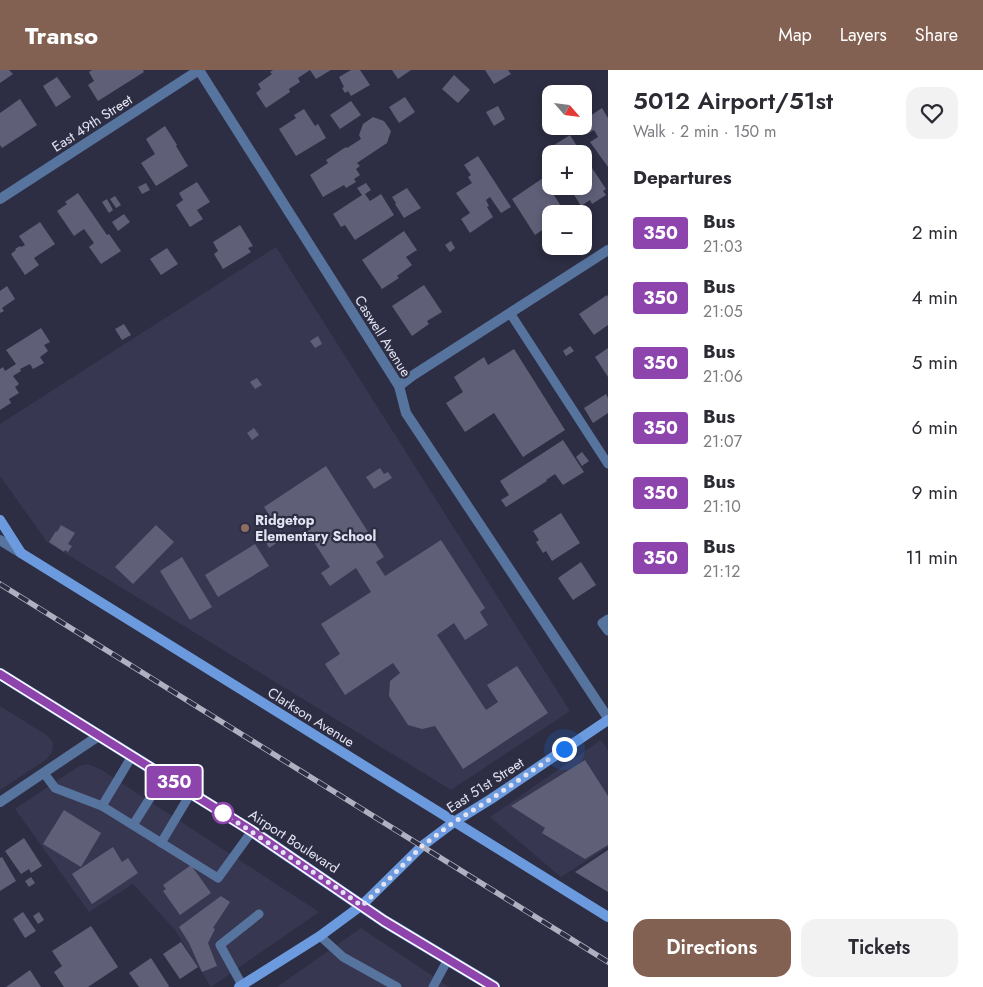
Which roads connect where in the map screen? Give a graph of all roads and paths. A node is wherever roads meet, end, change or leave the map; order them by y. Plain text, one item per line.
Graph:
1 (199, 70) edge
2 (0, 199) edge
3 (608, 250) edge
4 (510, 313) junction
5 (399, 386) junction
6 (608, 464) edge
7 (0, 520) edge
8 (0, 540) edge
9 (21, 553) junction
10 (608, 619) edge
11 (608, 632) edge
12 (0, 674) edge
13 (608, 719) edge
14 (100, 736) junction
15 (132, 756) junction
16 (44, 772) junction
17 (164, 776) junction
18 (191, 793) junction
19 (1, 800) edge
20 (102, 806) junction
21 (454, 822) junction
22 (132, 825) junction
23 (252, 831) junction
24 (161, 843) junction
25 (362, 906) junction
26 (259, 914) dead end
27 (608, 917) edge
28 (320, 936) junction
29 (448, 959) junction
30 (242, 986) edge
31 (491, 986) edge
32 (397, 987) edge
33 (433, 987) edge

1 - 2 street, East 49th Street
1 - 5 street, Caswell Avenue
3 - 4 street
4 - 5 street
4 - 6 lane
5 - 13 street, Caswell Avenue
7 - 9 street
8 - 9 street, Clarkson Avenue
9 - 21 street, Clarkson Avenue
10 - 11 lane
12 - 14 main road, Airport Boulevard
13 - 21 street, East 51st Street
14 - 15 main road, Airport Boulevard
14 - 16 street
15 - 17 main road, Airport Boulevard
15 - 20 lane
16 - 19 street
16 - 20 lane
17 - 18 main road, Airport Boulevard
17 - 22 lane
18 - 23 main road, Airport Boulevard
18 - 24 lane
20 - 22 lane
21 - 25 street, East 51st Street
21 - 27 street, Clarkson Avenue
22 - 24 lane
23 - 24 lane
23 - 25 main road, Airport Boulevard
25 - 28 street, East 51st Street
25 - 29 main road, Airport Boulevard
26 - 30 lane
28 - 30 street, East 51st Street
28 - 32 lane
29 - 31 main road, Airport Boulevard
29 - 33 lane

